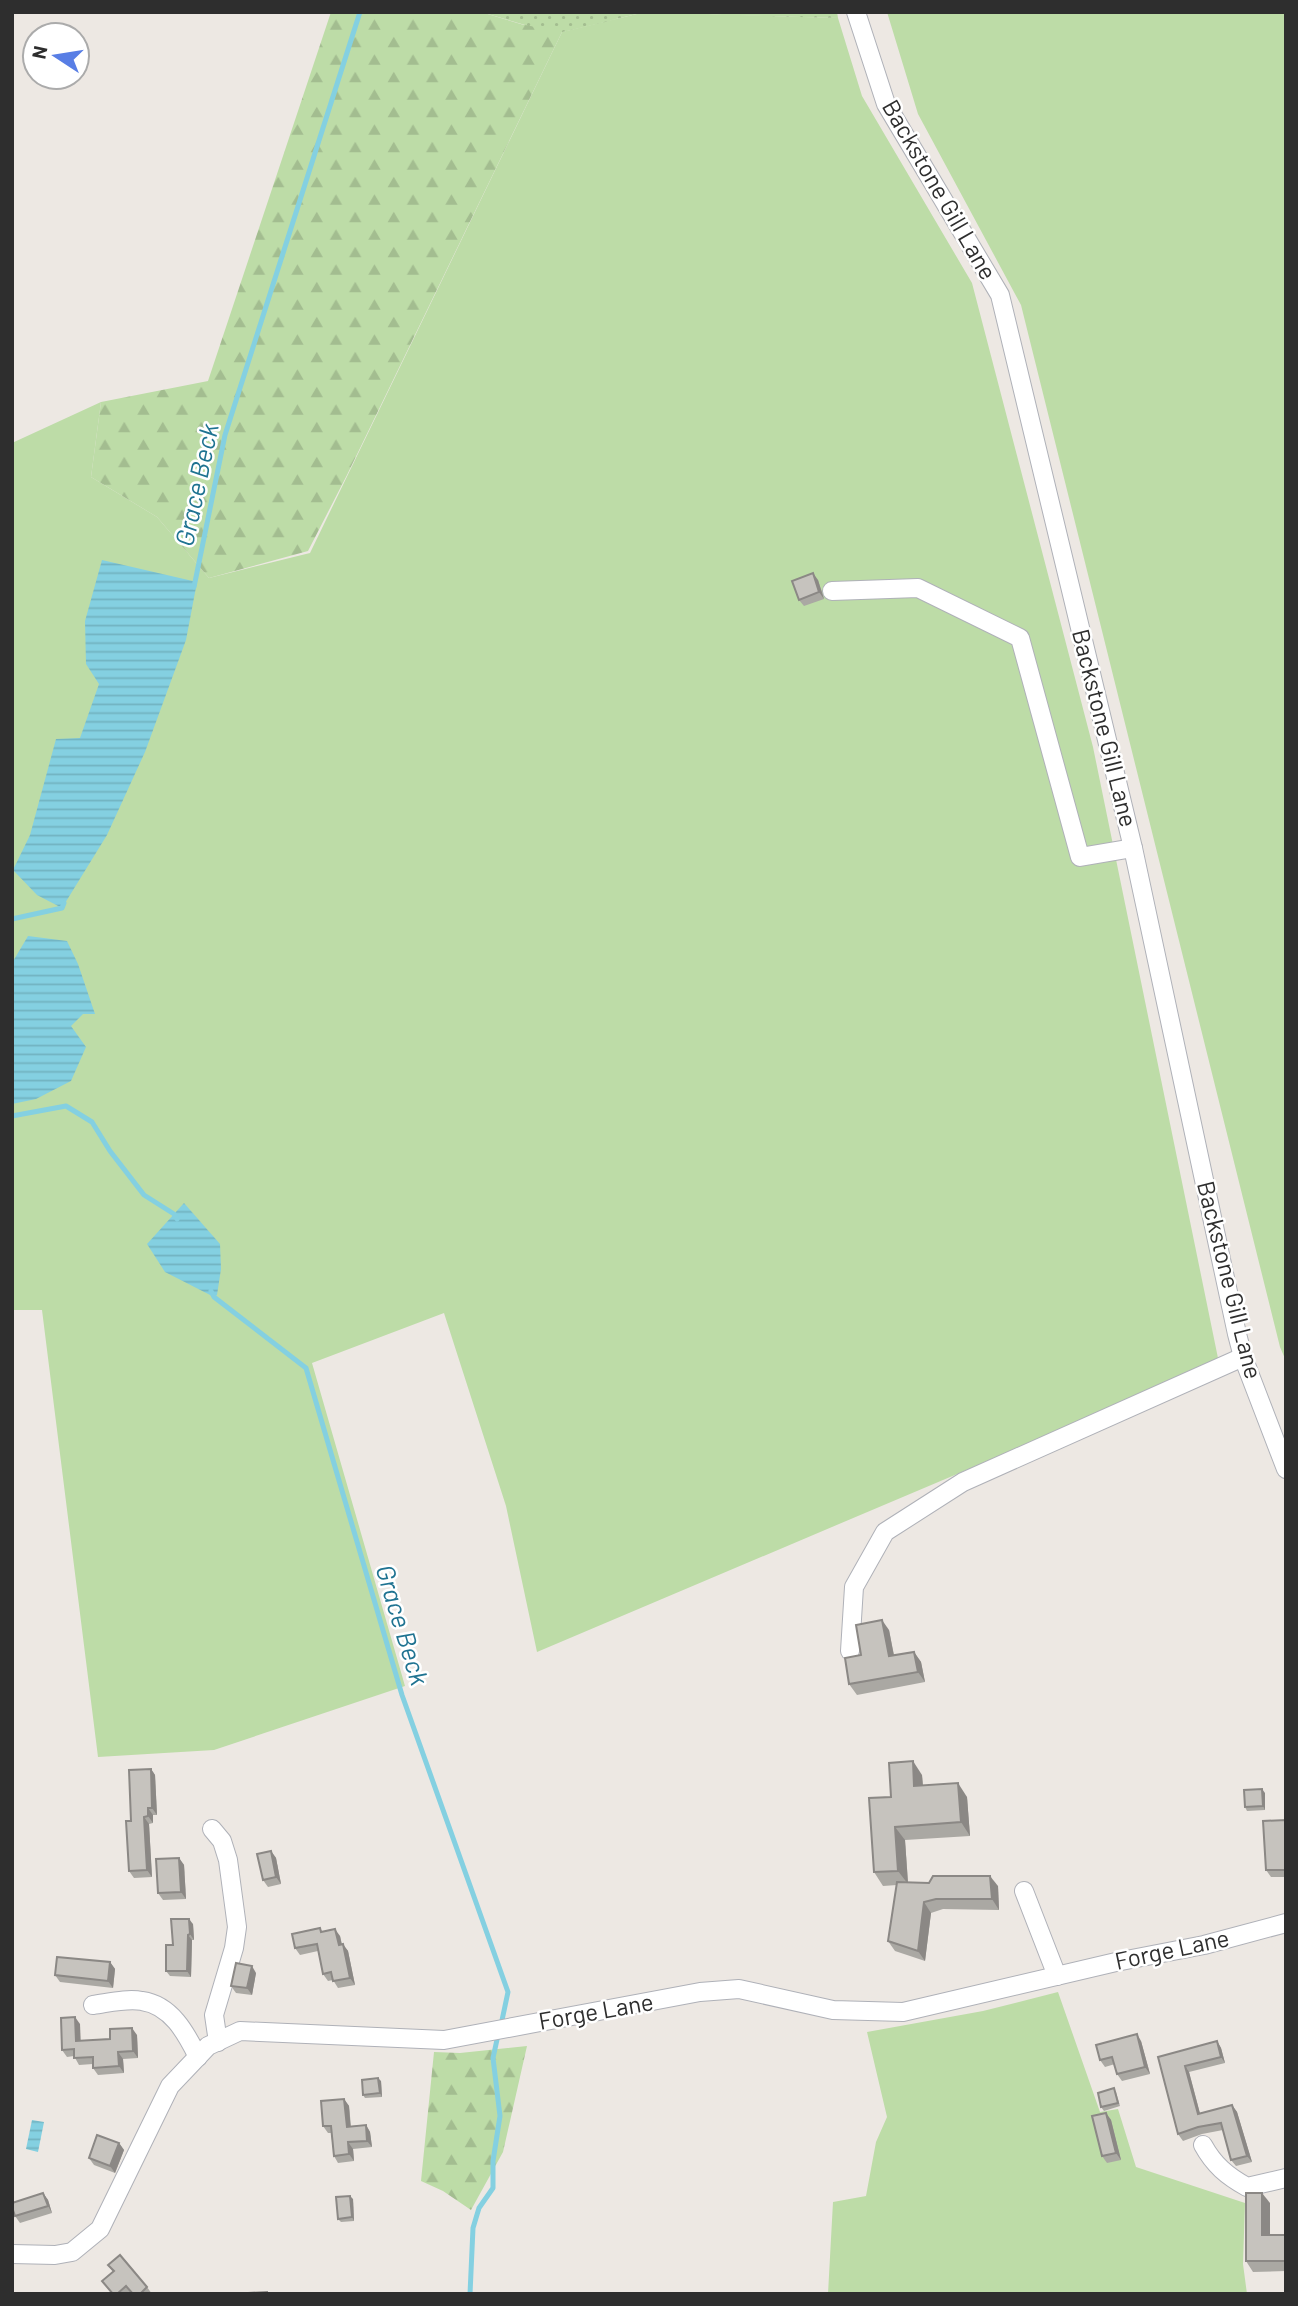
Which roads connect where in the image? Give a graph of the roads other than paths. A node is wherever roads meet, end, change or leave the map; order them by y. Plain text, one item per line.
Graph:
1 (856, 12) edge
2 (832, 591) dead end
3 (1133, 848) junction
4 (1243, 1357) junction
5 (1286, 1469) edge
6 (850, 1651) dead end
7 (212, 1829) dead end
8 (1024, 1892) dead end
9 (1286, 1923) edge
10 (1057, 1976) junction
11 (93, 2005) dead end
12 (218, 2042) junction
13 (198, 2056) junction
14 (1203, 2145) dead end
15 (1286, 2178) edge
16 (12, 2254) edge

1 - 3 street, Backstone Gill Lane
2 - 3 street
3 - 4 street, Backstone Gill Lane
4 - 5 street, Backstone Gill Lane
4 - 6 street
7 - 12 street
8 - 10 street
9 - 10 street, Forge Lane
10 - 12 street, Forge Lane
11 - 13 street
12 - 13 street, Forge Lane
13 - 16 street, Forge Lane
14 - 15 street

